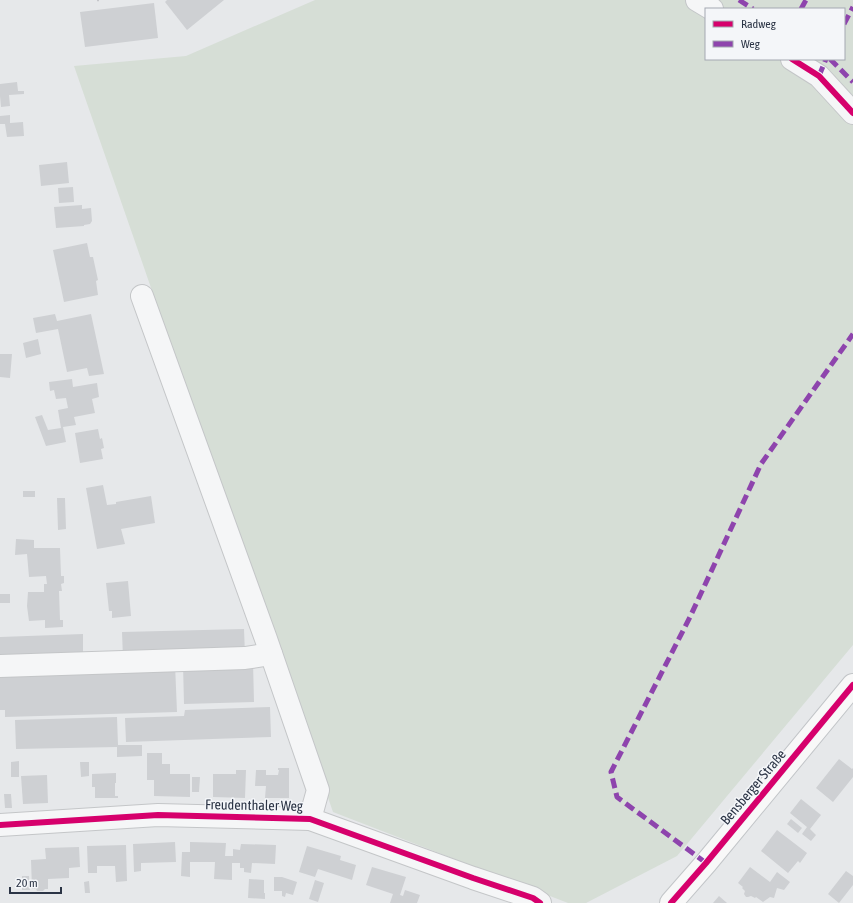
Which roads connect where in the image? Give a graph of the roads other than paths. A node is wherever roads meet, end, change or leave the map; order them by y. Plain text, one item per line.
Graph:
1 (698, 0) edge
2 (710, 8) edge
3 (794, 60) edge
4 (853, 112) edge
5 (142, 296) dead end
6 (271, 654) junction
7 (0, 666) edge
8 (853, 685) edge
9 (310, 819) junction
10 (0, 825) edge
11 (540, 903) edge
12 (671, 903) edge

1 - 2 street
3 - 4 street
5 - 6 street
6 - 7 street
6 - 9 street
8 - 12 main road, Bensberger Straße
9 - 10 street, Freudenthaler Weg
9 - 11 street, Freudenthaler Weg

